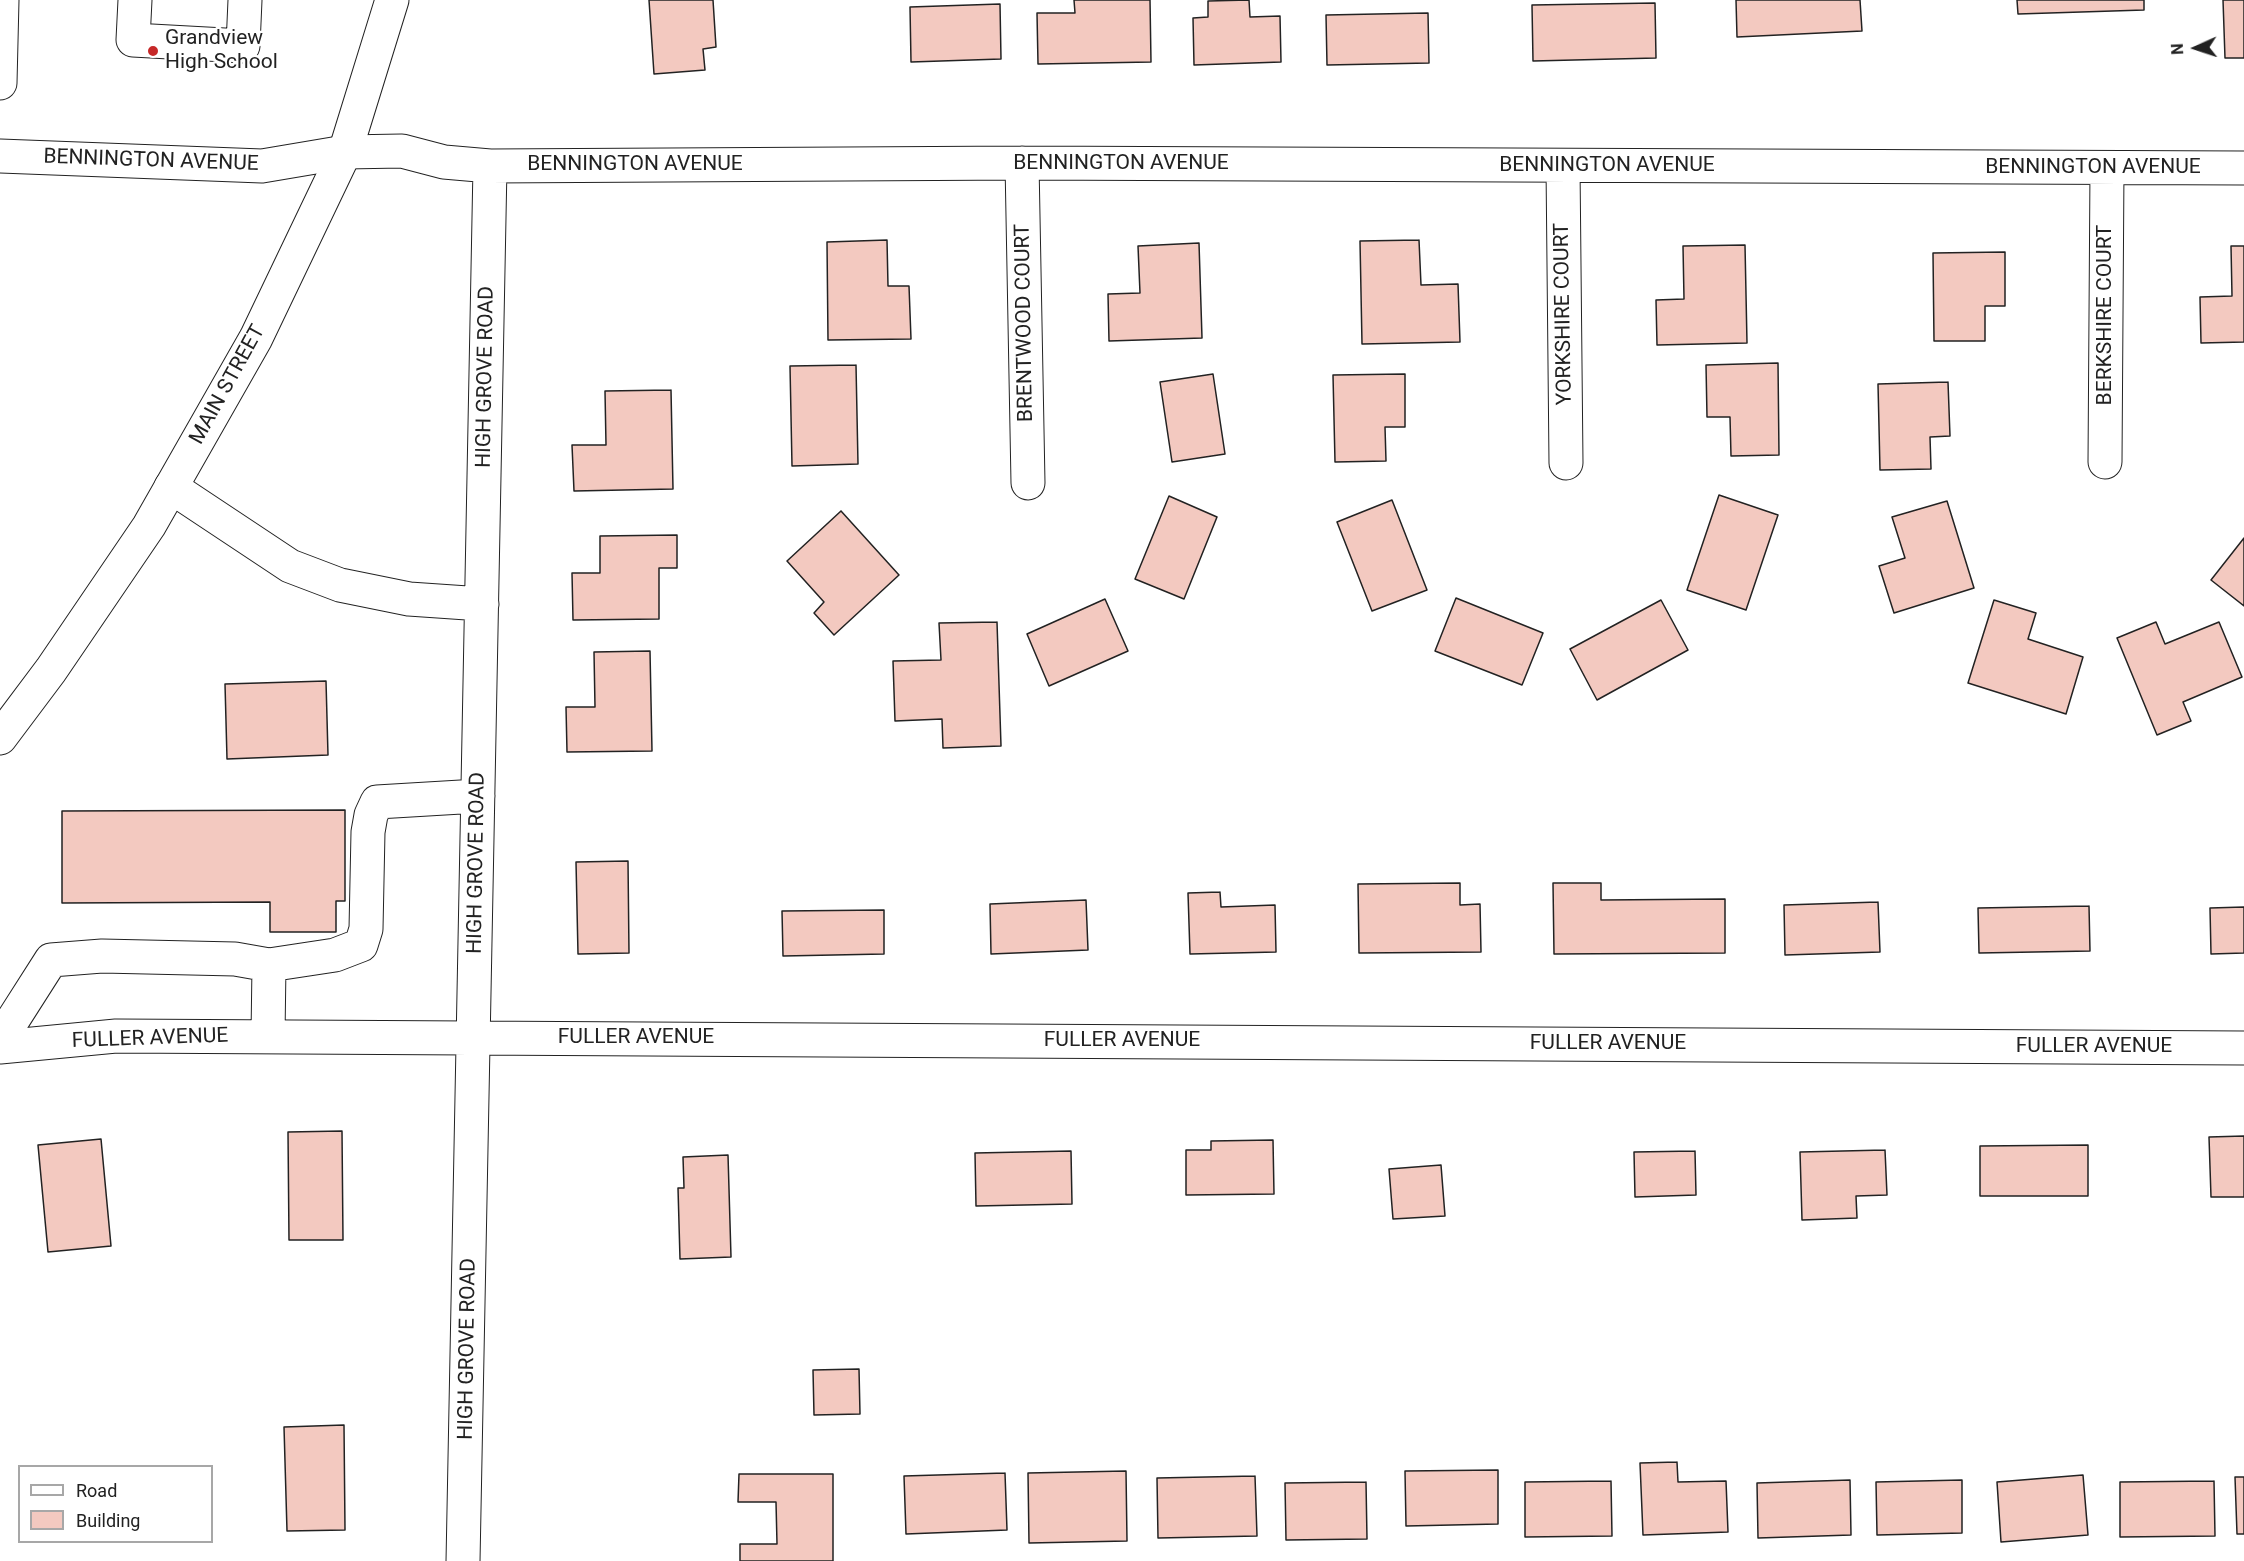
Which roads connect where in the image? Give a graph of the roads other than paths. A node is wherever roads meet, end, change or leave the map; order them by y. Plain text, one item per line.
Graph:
1 (2, 0) edge
2 (135, 0) edge
3 (245, 0) edge
4 (392, 0) edge
5 (0, 83) edge
6 (345, 152) junction
7 (0, 156) edge
8 (1022, 163) junction
9 (490, 166) junction
10 (1563, 166) junction
11 (2107, 168) junction
12 (2244, 168) edge
13 (2105, 462) dead end
14 (1566, 463) dead end
15 (1028, 483) dead end
16 (171, 487) junction
17 (483, 604) junction
18 (0, 738) edge
19 (478, 796) junction
20 (269, 965) junction
21 (268, 1036) junction
22 (473, 1037) junction
23 (0, 1040) edge
24 (0, 1047) edge
25 (2244, 1048) edge
26 (464, 1561) edge

1 - 5 street
2 - 3 street
4 - 6 street, MAIN STREET
6 - 7 street, BENNINGTON AVENUE
6 - 9 street, BENNINGTON AVENUE
6 - 16 street, MAIN STREET
8 - 9 street, BENNINGTON AVENUE
8 - 10 street, BENNINGTON AVENUE
8 - 15 street, BRENTWOOD COURT
9 - 17 street, HIGH GROVE ROAD
10 - 11 street, BENNINGTON AVENUE
10 - 14 street, YORKSHIRE COURT
11 - 12 street, BENNINGTON AVENUE
11 - 13 street, BERKSHIRE COURT
16 - 17 street
16 - 18 street, MAIN STREET
17 - 19 street, HIGH GROVE ROAD
19 - 20 street
19 - 22 street, HIGH GROVE ROAD
20 - 21 street
20 - 23 street
21 - 22 street, FULLER AVENUE
21 - 24 street, FULLER AVENUE
22 - 25 street, FULLER AVENUE
22 - 26 street, HIGH GROVE ROAD

